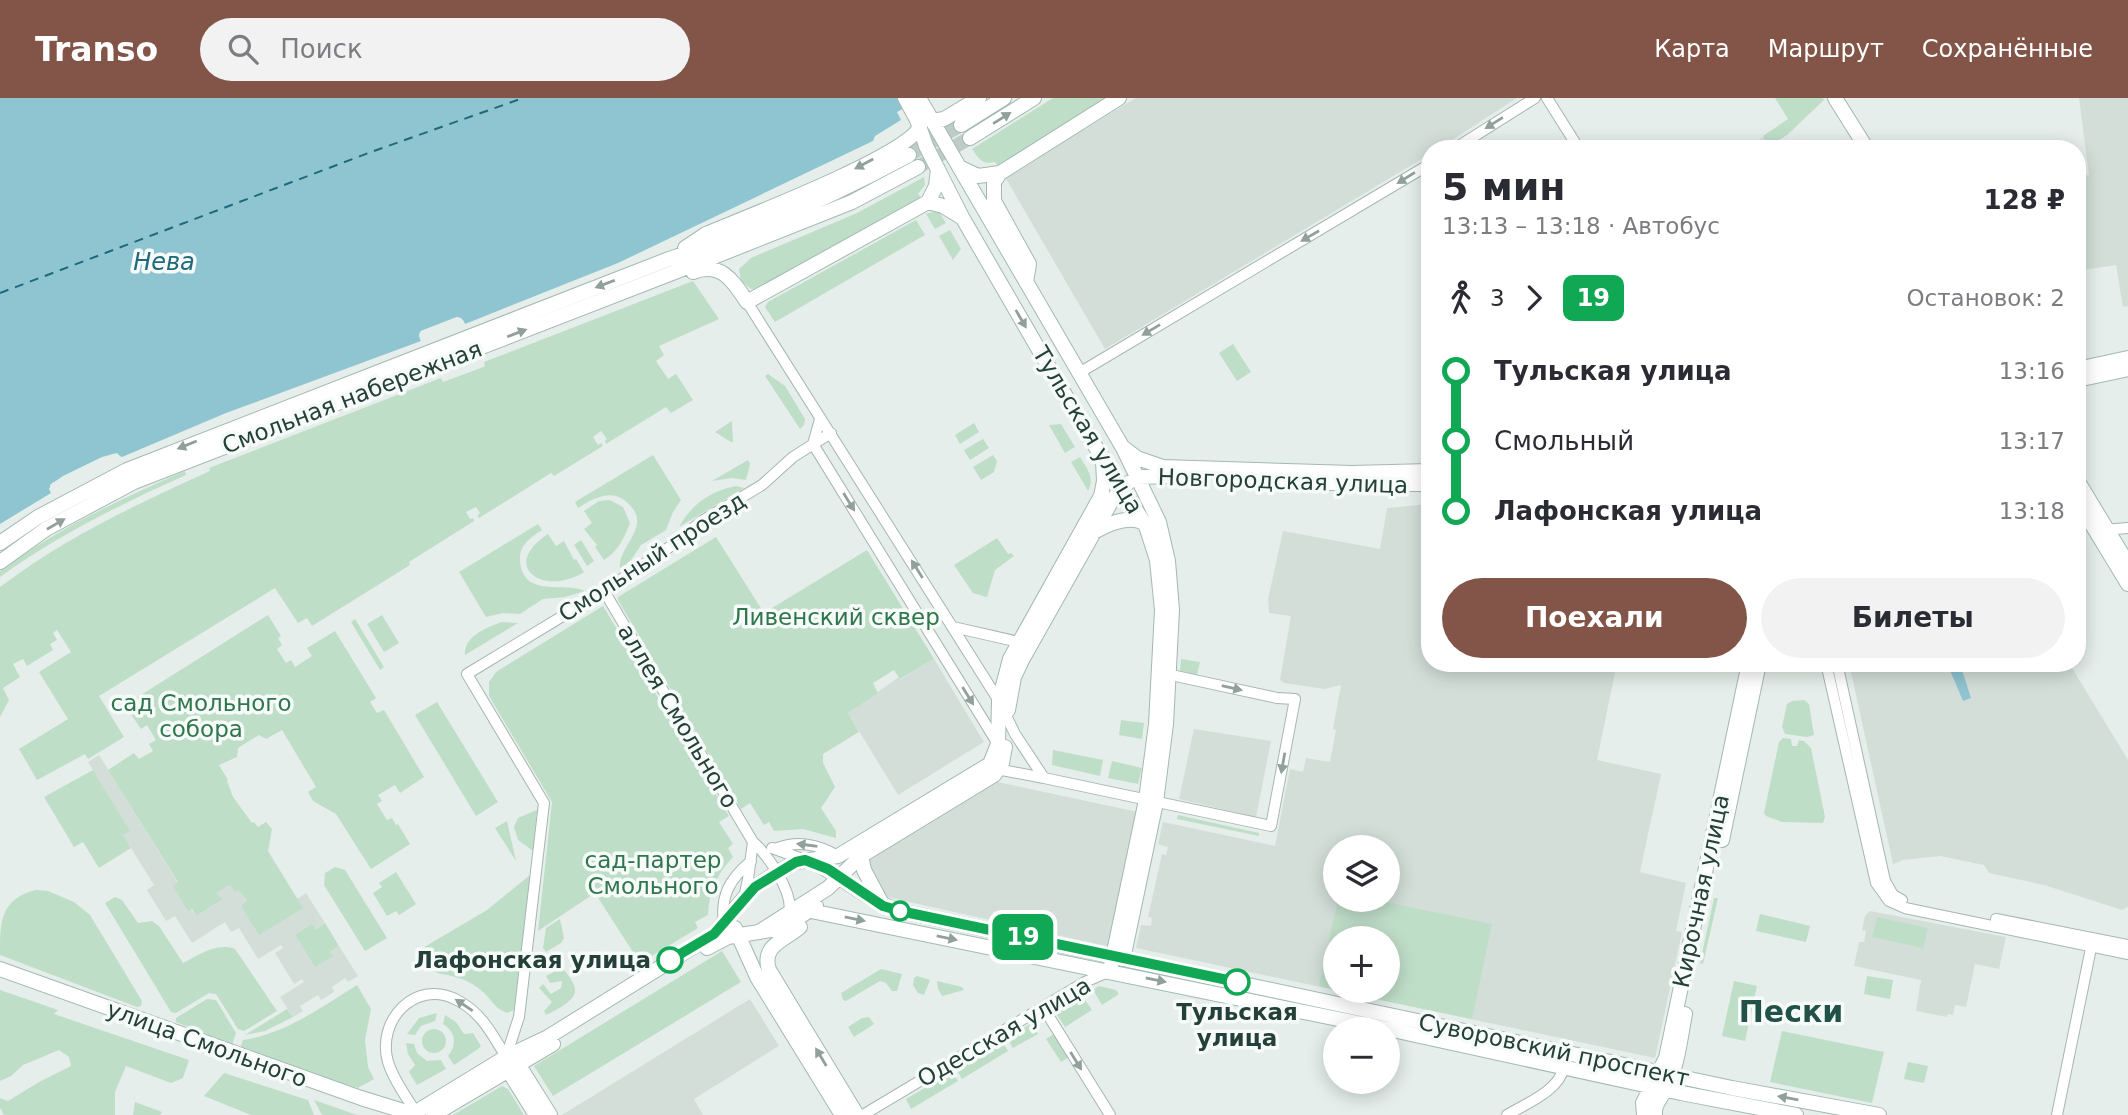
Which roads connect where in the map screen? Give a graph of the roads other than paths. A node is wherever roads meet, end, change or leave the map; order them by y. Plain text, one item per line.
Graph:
1 (905, 98) edge
2 (919, 98) edge
3 (979, 98) edge
4 (1004, 98) edge
5 (1034, 98) edge
6 (1119, 98) edge
7 (1535, 98) edge
8 (1547, 98) edge
9 (1835, 98) edge
10 (925, 121) junction
11 (961, 125) tunnel mouth
12 (970, 138) tunnel mouth
13 (1468, 140) edge
14 (1573, 140) edge
15 (1861, 140) edge
16 (909, 155) tunnel mouth
17 (918, 167) tunnel mouth
18 (959, 167) junction
19 (938, 168) junction
20 (1421, 169) edge
21 (1000, 173) junction
22 (928, 202) junction
23 (962, 217) junction
24 (755, 241) junction
25 (713, 251) junction
26 (669, 259) junction
27 (664, 277) junction
28 (730, 277) junction
29 (1024, 277) junction
30 (1001, 285) junction
31 (747, 302) junction
32 (2128, 358) edge
33 (2086, 367) edge
34 (2128, 369) edge
35 (1079, 373) junction
36 (2086, 378) edge
37 (820, 419) junction
38 (831, 433) junction
39 (813, 444) junction
40 (1123, 448) junction
41 (1103, 460) junction
42 (1421, 471) edge
43 (1136, 477) junction
44 (1421, 484) edge
45 (1121, 488) junction
46 (2086, 498) edge
47 (2086, 511) edge
48 (1144, 523) junction
49 (2128, 528) edge
50 (1094, 531) junction
51 (2102, 531) junction
52 (0, 543) edge
53 (0, 562) edge
54 (2128, 564) edge
55 (2128, 583) edge
56 (604, 591) junction
57 (953, 627) junction
58 (1019, 642) junction
59 (1747, 672) edge
60 (1757, 672) edge
61 (1828, 672) edge
62 (1839, 672) edge
63 (1164, 673) junction
64 (999, 701) junction
65 (1008, 717) junction
66 (1001, 749) junction
67 (994, 775) junction
68 (1044, 778) junction
69 (1151, 801) junction
70 (753, 842) junction
71 (775, 849) junction
72 (841, 855) junction
73 (861, 856) junction
74 (805, 860) junction
75 (751, 861) junction
76 (776, 873) junction
77 (838, 876) junction
78 (828, 888) junction
79 (744, 898) junction
80 (883, 906) junction
81 (811, 911) junction
82 (789, 913) junction
83 (730, 928) junction
84 (759, 932) junction
85 (2092, 943) junction
86 (2128, 945) edge
87 (2128, 954) edge
88 (1116, 962) junction
89 (0, 969) edge
90 (763, 974) junction
91 (0, 978) edge
92 (1043, 1007) junction
93 (1338, 1017) edge
94 (1400, 1032) edge
95 (511, 1064) junction
96 (1564, 1067) junction
97 (1662, 1080) junction
98 (415, 1114) edge
99 (383, 1115) edge
100 (433, 1115) edge
101 (536, 1115) edge
102 (550, 1115) edge
103 (842, 1115) edge
104 (857, 1115) edge
105 (863, 1115) edge
106 (1110, 1115) edge
107 (1507, 1115) edge
108 (1644, 1115) edge
109 (1655, 1115) edge
110 (1796, 1115) edge
111 (1879, 1115) edge
112 (2057, 1115) edge

1 - 10 main road
2 - 10 main road
3 - 10 main road
4 - 11 main road
12 -> 5 main road
6 - 21 main road
7 -> 13 street
8 - 14 street
9 - 15 main road
10 - 18 main road, Тульская улица
10 - 19 main road, Тульская улица
10 -> 26 main road
16 - 25 main road
17 - 24 main road
18 - 21 main road
18 - 29 main road, Тульская улица
19 - 22 main road
19 - 23 main road, Тульская улица
20 -> 35 street
21 - 29 main road
22 - 23 main road
22 - 31 main road
23 - 30 main road, Тульская улица
24 - 25 main road
24 - 28 main road
25 - 26 main road, Смольная набережная
25 - 27 main road, Смольная набережная
26 -> 52 main road, Смольная набережная
27 - 28 main road
53 -> 27 main road, Смольная набережная
28 - 31 main road
29 - 30 main road
29 - 35 main road, Тульская улица
30 -> 41 main road, Тульская улица
31 - 37 street
32 - 33 main road
34 - 36 main road
35 - 40 main road, Тульская улица
37 - 38 street
37 - 39 street
38 - 39 street, Смольный проезд
57 -> 38 street
39 - 56 street, Смольный проезд
39 -> 66 street
40 - 42 main road, Новгородская улица
40 - 43 main road, Тульская улица
41 - 45 main road, Тульская улица
41 - 58 main road
43 - 44 main road, Новгородская улица
43 - 45 main road
43 - 63 main road, Тульская улица
45 - 48 main road, Тульская улица
45 - 50 main road
46 - 51 main road
47 - 51 main road
48 - 50 main road
48 - 63 main road, Тульская улица
49 - 51 street
50 - 65 main road
51 - 54 main road
51 - 55 main road
56 - 70 street, аллея Смольного
56 - 95 street, Смольный проезд
57 - 58 street
57 - 64 street
58 - 64 main road
59 - 97 main road, Кирочная улица
60 - 97 main road, Кирочная улица
61 - 85 street
62 - 85 street
63 - 69 main road, Тульская улица
63 -> 69 street
64 - 65 street
64 - 66 main road
65 - 66 main road
65 - 68 street
66 - 67 main road
66 - 72 main road
67 - 68 street
67 - 73 main road
68 - 69 street
69 - 88 main road, Тульская улица
70 - 71 street
70 - 75 street
70 - 76 street, аллея Смольного
72 -> 71 street
71 - 74 street
72 - 74 main road
73 - 77 main road
73 - 80 main road
74 - 76 main road
74 - 77 main road, Суворовский проспект
75 - 79 street
75 - 83 street
76 - 79 main road
76 - 82 street, аллея Смольного
77 - 78 main road
77 - 80 main road, Суворовский проспект
78 - 81 main road
78 - 82 main road
79 - 83 main road
80 - 88 main road, Суворовский проспект
81 - 84 main road
81 -> 88 main road, Суворовский проспект
81 - 90 main road
82 - 84 main road
83 - 84 main road
83 - 90 main road
83 - 95 main road
85 - 86 street
85 - 87 street
85 - 112 street
88 - 92 street, Одесская улица
88 -> 93 main road, Суворовский проспект
88 - 97 main road, Суворовский проспект
89 - 98 main road, улица Смольного
90 - 103 main road
104 -> 90 main road
91 - 99 main road, улица Смольного
92 - 105 street, Одесская улица
92 -> 106 street
94 - 96 main road, Суворовский проспект
95 - 98 main road
95 -> 98 street
95 - 100 main road
95 - 101 main road
95 - 102 main road
96 - 97 main road, Суворовский проспект
96 - 107 street
97 - 108 main road, Кирочная улица
97 - 109 main road, Кирочная улица
97 - 110 main road, Суворовский проспект
111 -> 97 main road, Суворовский проспект

